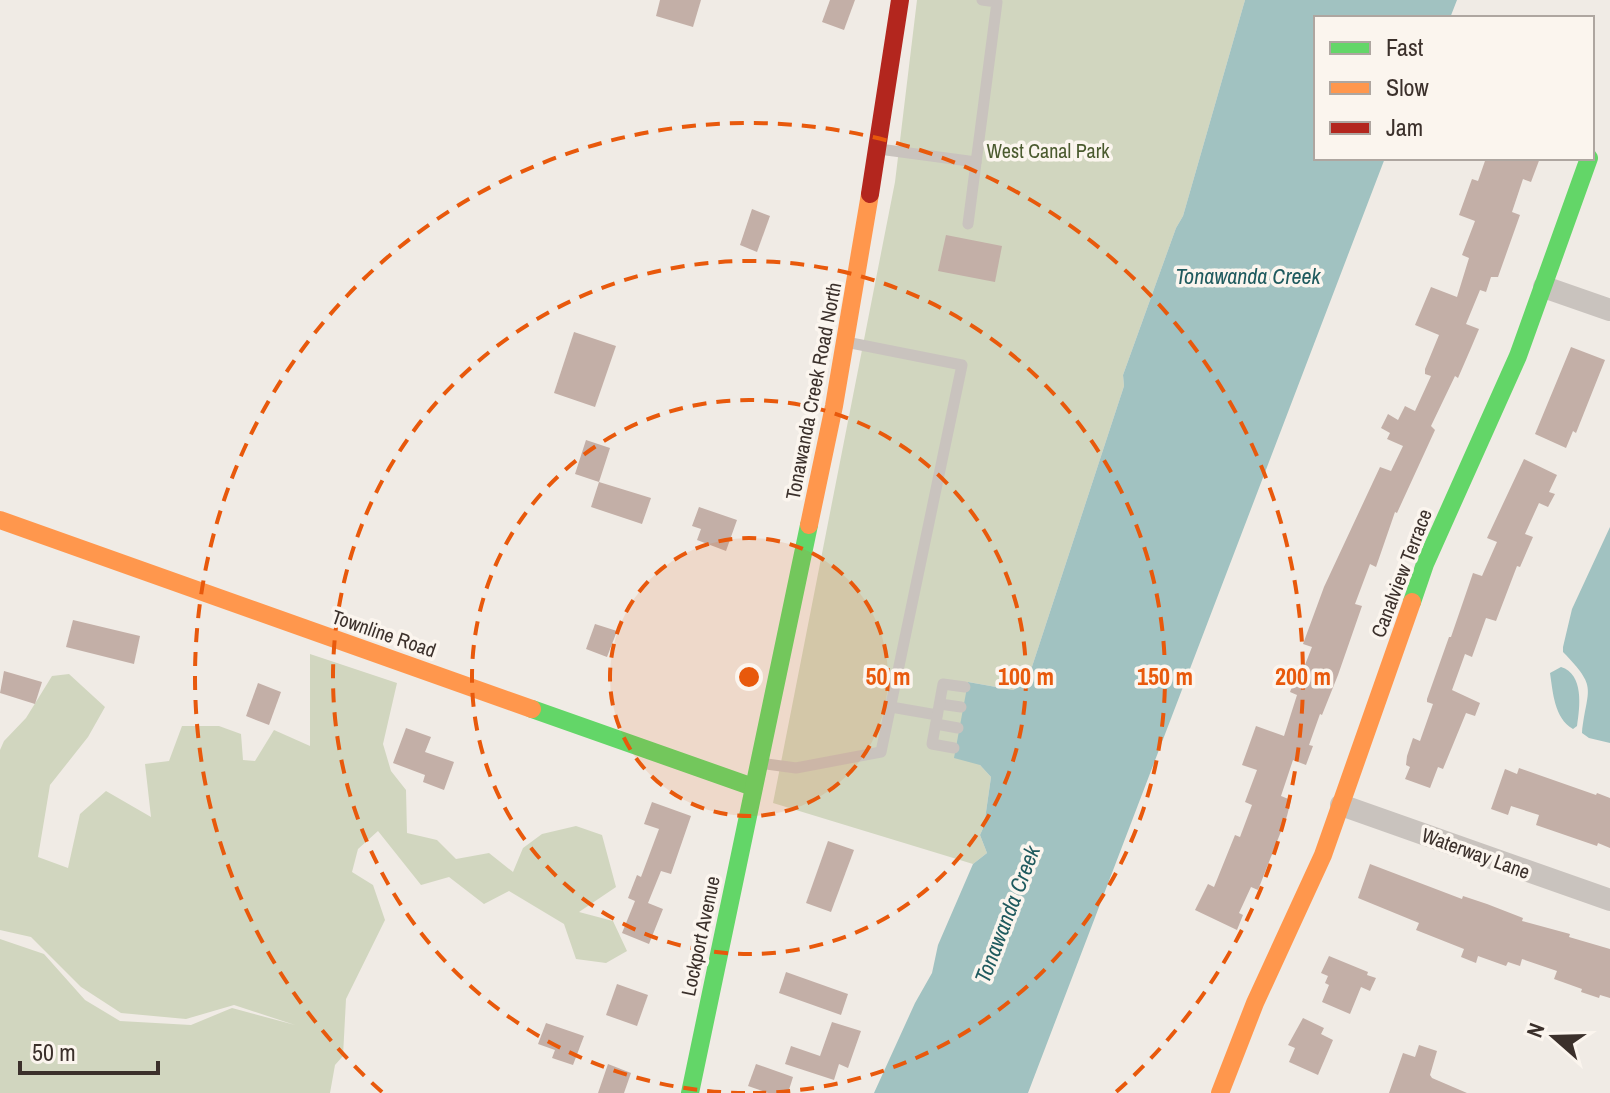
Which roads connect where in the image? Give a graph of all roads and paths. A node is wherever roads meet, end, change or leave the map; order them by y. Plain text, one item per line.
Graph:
1 (900, 0) edge
2 (982, 0) edge
3 (878, 149) junction
4 (1588, 160) edge
5 (976, 162) junction
6 (968, 224) dead end
7 (1544, 287) junction
8 (1610, 310) edge
9 (846, 342) junction
10 (0, 520) edge
11 (965, 687) dead end
12 (891, 707) junction
13 (961, 707) dead end
14 (938, 714) junction
15 (958, 728) dead end
16 (954, 748) dead end
17 (758, 763) junction
18 (753, 787) junction
19 (1341, 805) junction
20 (1610, 900) edge
21 (690, 1093) edge
22 (1220, 1093) edge

1 - 3 street, Tonawanda Creek Road North
2 - 5 lane
3 - 5 lane
3 - 9 street, Tonawanda Creek Road North
4 - 7 street, Canalview Terrace
5 - 6 lane
7 - 8 street
7 - 19 street, Canalview Terrace
9 - 12 lane
9 - 17 street, Tonawanda Creek Road North
10 - 18 street, Townline Road
11 - 14 lane
12 - 14 lane
12 - 17 lane
13 - 14 lane
14 - 15 lane
14 - 16 lane
17 - 18 street, Tonawanda Creek Road North
18 - 21 street, Lockport Avenue
19 - 20 street, Waterway Lane
19 - 22 street, Canalview Terrace

